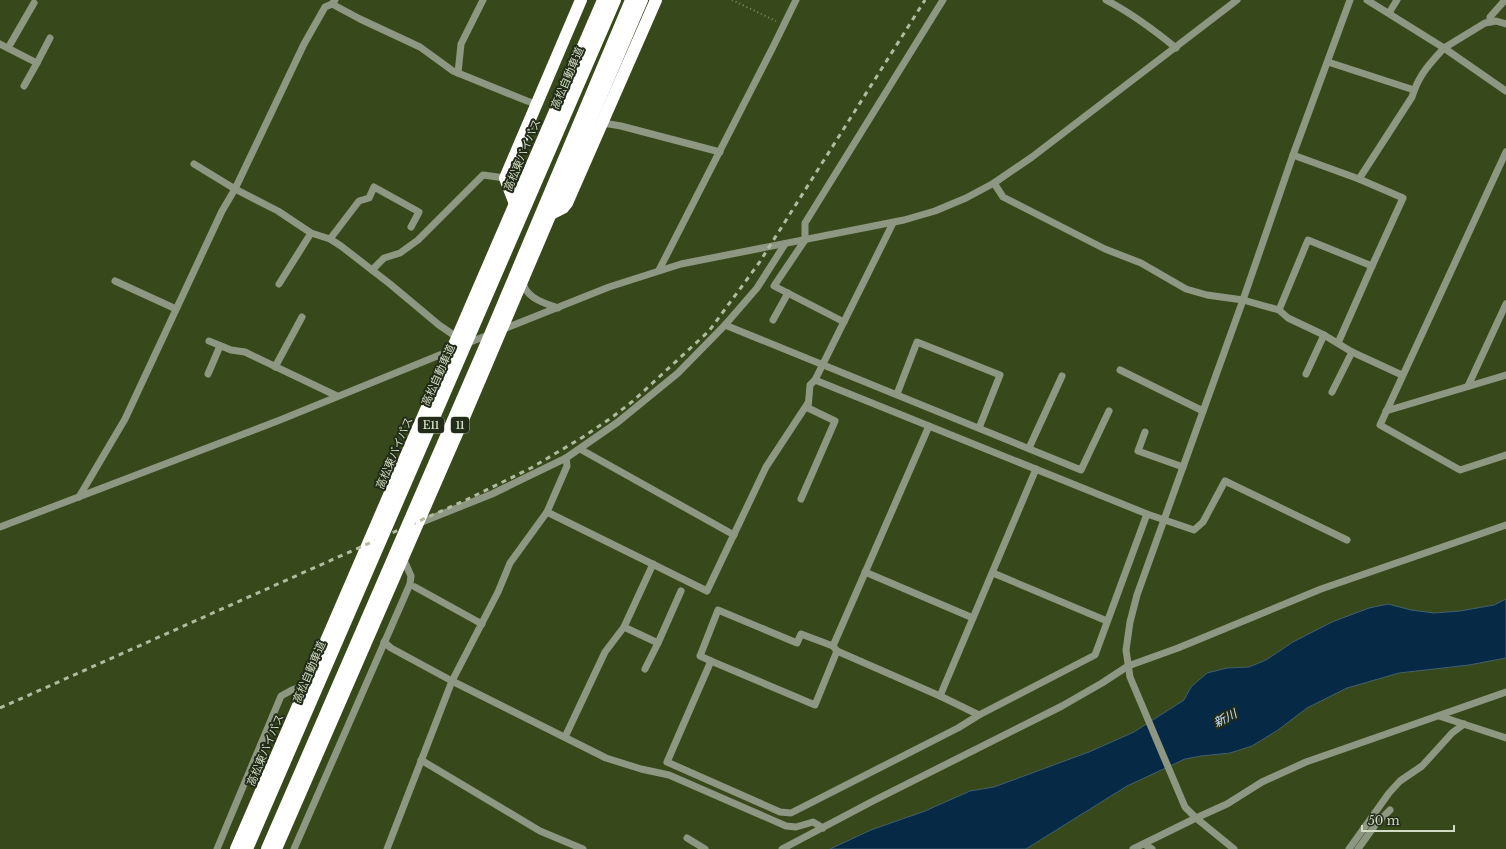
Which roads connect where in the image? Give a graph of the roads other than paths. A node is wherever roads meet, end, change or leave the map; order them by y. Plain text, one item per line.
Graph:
1 (321, 0) edge
2 (483, 0) edge
3 (581, 0) edge
4 (603, 0) edge
5 (615, 0) edge
6 (631, 0) edge
7 (642, 0) edge
8 (656, 0) edge
9 (796, 0) edge
10 (943, 0) edge
11 (1106, 0) edge
12 (1237, 0) edge
13 (1350, 0) edge
14 (1368, 0) edge
15 (1397, 0) edge
16 (1505, 0) edge
17 (34, 3) dead end
18 (332, 3) edge
19 (1120, 3) edge
20 (1389, 13) junction
21 (1490, 22) junction
22 (1506, 24) edge
23 (50, 38) dead end
24 (0, 44) edge
25 (8, 48) junction
26 (1176, 48) junction
27 (1444, 48) junction
28 (1328, 62) junction
29 (37, 63) junction
30 (458, 73) junction
31 (24, 86) dead end
32 (1414, 90) junction
33 (1506, 91) edge
34 (537, 104) junction
35 (603, 123) junction
36 (720, 152) junction
37 (1506, 152) edge
38 (1293, 155) junction
39 (194, 164) dead end
40 (505, 178) junction
41 (1359, 179) junction
42 (994, 183) junction
43 (235, 190) junction
44 (515, 204) junction
45 (550, 214) junction
46 (893, 223) junction
47 (411, 227) dead end
48 (311, 233) junction
49 (330, 239) junction
50 (805, 240) junction
51 (785, 244) junction
52 (1372, 266) junction
53 (372, 270) junction
54 (659, 270) junction
55 (523, 277) junction
56 (115, 281) dead end
57 (278, 284) dead end
58 (788, 293) junction
59 (1243, 300) junction
60 (1506, 304) edge
61 (558, 308) junction
62 (176, 309) junction
63 (1279, 310) junction
64 (302, 317) dead end
65 (773, 320) dead end
66 (844, 322) junction
67 (725, 325) junction
68 (501, 330) junction
69 (1324, 335) junction
70 (458, 338) junction
71 (209, 341) dead end
72 (1338, 343) junction
73 (220, 346) junction
74 (453, 350) junction
75 (1352, 352) junction
76 (823, 364) junction
77 (275, 367) junction
78 (1120, 370) dead end
79 (208, 374) dead end
80 (1306, 374) dead end
81 (1402, 375) junction
82 (1506, 375) edge
83 (1062, 376) dead end
84 (816, 380) junction
85 (1468, 386) junction
86 (1332, 392) dead end
87 (897, 394) junction
88 (337, 396) junction
89 (808, 403) junction
90 (1109, 411) dead end
91 (1203, 411) junction
92 (1386, 411) junction
93 (929, 426) junction
94 (979, 428) junction
95 (1145, 432) dead end
96 (1029, 448) junction
97 (580, 449) junction
98 (1506, 455) edge
99 (566, 458) junction
100 (1183, 467) junction
101 (1036, 469) junction
102 (79, 497) junction
103 (801, 499) dead end
104 (547, 512) junction
105 (1147, 514) junction
106 (1163, 523) junction
107 (417, 524) junction
108 (1506, 525) edge
109 (0, 527) edge
110 (734, 535) junction
111 (1347, 540) dead end
112 (403, 558) junction
113 (653, 564) junction
114 (865, 572) junction
115 (993, 573) junction
116 (415, 587) dead end
117 (682, 591) dead end
118 (973, 618) junction
119 (1108, 621) junction
120 (482, 624) junction
121 (624, 627) junction
122 (384, 642) junction
123 (658, 642) junction
124 (835, 648) junction
125 (711, 660) junction
126 (1128, 666) junction
127 (645, 669) dead end
128 (452, 681) junction
129 (307, 686) junction
130 (1506, 692) edge
131 (940, 696) junction
132 (979, 715) junction
133 (1439, 716) junction
134 (1464, 724) junction
135 (565, 737) junction
136 (1506, 738) edge
137 (421, 760) junction
138 (1390, 810) dead end
139 (1196, 818) junction
140 (823, 828) junction
141 (687, 838) dead end
142 (1144, 844) junction
143 (217, 849) edge
144 (236, 849) edge
145 (247, 849) edge
146 (267, 849) edge
147 (276, 849) edge
148 (294, 849) edge
149 (387, 849) edge
150 (583, 849) edge
151 (705, 849) edge
152 (782, 849) edge
153 (1133, 849) edge
154 (1152, 849) edge
155 (1234, 849) edge
156 (1349, 849) edge
157 (1358, 849) edge

1 - 18 street
2 - 30 street
3 - 34 highway
4 - 44 highway, 高松東バイパス
5 - 145 highway, 高松自動車道 / E11, bridge
6 - 146 highway, E11, bridge
7 - 45 highway, 11
8 - 35 highway
9 - 36 street
10 - 50 street
11 - 19 street
12 - 26 street
13 - 28 street
14 - 20 street
15 - 20 street
16 - 21 street
17 - 25 street
18 - 30 street
18 - 43 street
19 - 26 street
20 - 27 street
21 - 22 street
21 - 27 street
23 - 29 street
24 - 25 street
25 - 29 street
26 - 42 street
27 - 32 street
27 - 33 street
28 - 32 street
28 - 38 street
29 - 31 street
30 - 34 street
32 - 41 street
34 - 40 highway
35 - 36 street
35 - 45 highway
36 - 54 street
37 - 81 street
38 - 41 street
38 - 59 street
39 - 43 street
40 - 44 highway
40 - 53 street
41 - 52 street
42 - 46 street
42 - 59 street
43 - 48 street
43 - 62 street
44 - 70 highway, 高松東バイパス
45 - 55 highway, 11
46 - 50 street
46 - 66 street
47 - 49 street
48 - 49 street
48 - 57 street
49 - 53 street
50 - 51 street
50 - 58 street
51 - 54 street
51 - 67 street
52 - 63 street
52 - 72 street
53 - 70 street
54 - 61 street
55 - 61 street
55 - 68 highway, 11
56 - 62 street
58 - 65 street
58 - 66 street
59 - 63 street
59 - 91 street
60 - 85 street
61 - 68 street
62 - 102 street
63 - 69 street
64 - 77 street
66 - 76 street
67 - 76 street
67 - 97 street
68 - 74 street
68 - 107 highway, 11
69 - 72 street
69 - 80 street
70 - 74 highway, 高松東バイパス
71 - 73 street
72 - 75 street
73 - 77 street
73 - 79 street
74 - 88 street
74 - 129 highway, 高松東バイパス
75 - 81 street
75 - 86 street
76 - 84 street
76 - 87 street
77 - 88 street
78 - 91 street
81 - 92 street
82 - 85 street
83 - 96 street
84 - 89 street
84 - 93 street
85 - 92 street
87 - 94 street
87 - 94 street
88 - 102 street
89 - 103 street
89 - 110 street
90 - 96 street
91 - 100 street
92 - 98 street
93 - 101 street
93 - 114 street
94 - 96 street
95 - 100 street
97 - 99 street
97 - 110 street
99 - 104 street
99 - 107 street
100 - 106 street
101 - 105 street
101 - 115 street
102 - 109 street
104 - 113 street
104 - 120 street
105 - 106 street
105 - 119 street
106 - 111 street
106 - 126 street
107 - 112 highway, 11
108 - 126 street
110 - 113 street
112 - 122 street
112 - 147 highway, 11
113 - 121 street
114 - 118 street
114 - 124 street
115 - 118 street
115 - 119 street
116 - 120 street
117 - 123 street
118 - 131 street
119 - 132 street
120 - 128 street
121 - 123 street
121 - 135 street
122 - 128 street
122 - 148 street
123 - 127 street
124 - 125 street
124 - 125 street
124 - 131 street
125 - 132 street
126 - 139 street
126 - 140 street
128 - 135 street
128 - 137 street
129 - 143 street
129 - 144 highway, 高松東バイパス
130 - 133 street
131 - 132 street
133 - 134 street
133 - 139 street
134 - 136 street
134 - 156 street
135 - 140 street
137 - 149 street
137 - 150 street
138 - 157 street
139 - 142 street
139 - 155 street
140 - 152 street
141 - 151 street
142 - 153 street
142 - 154 street

